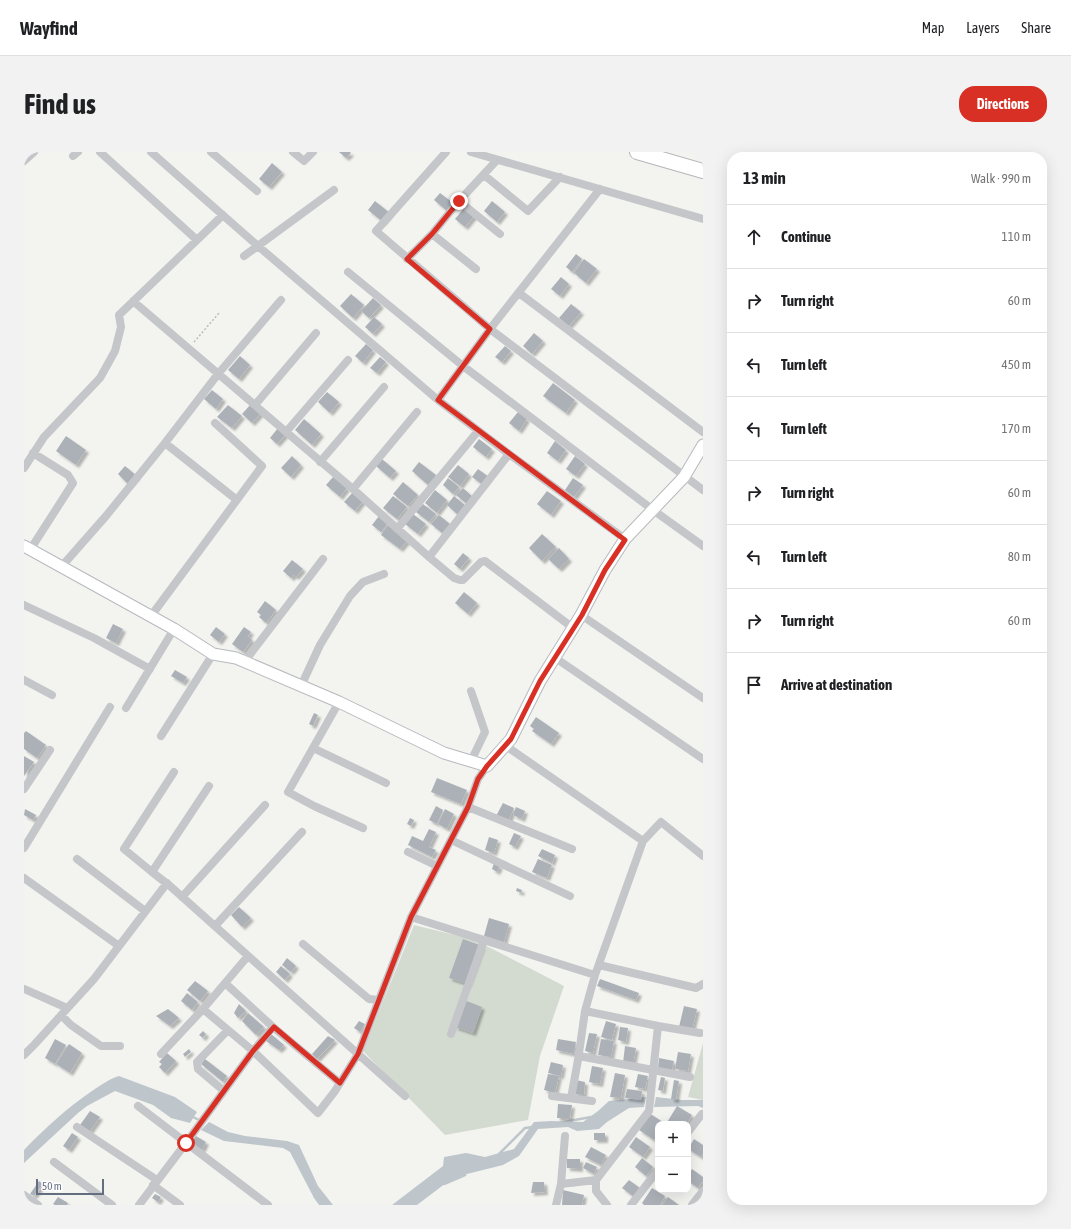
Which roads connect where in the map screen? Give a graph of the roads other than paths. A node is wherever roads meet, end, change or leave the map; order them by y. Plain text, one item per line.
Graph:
1 (34, 152) edge
2 (100, 152) edge
3 (151, 152) edge
4 (211, 152) edge
5 (293, 152) edge
6 (313, 152) edge
7 (446, 152) edge
8 (471, 152) edge
9 (638, 152) edge
10 (497, 160) junction
11 (24, 161) edge
12 (703, 171) edge
13 (484, 175) junction
14 (560, 178) junction
15 (600, 189) junction
16 (334, 190) dead end
17 (257, 191) dead end
18 (459, 201) junction
19 (223, 216) junction
20 (703, 219) edge
21 (432, 234) junction
22 (500, 234) dead end
23 (198, 240) junction
24 (258, 246) junction
25 (244, 256) dead end
26 (407, 259) junction
27 (476, 269) dead end
28 (348, 272) dead end
29 (519, 293) junction
30 (281, 300) dead end
31 (133, 301) junction
32 (490, 329) junction
33 (316, 333) dead end
34 (348, 360) dead end
35 (463, 366) junction
36 (218, 374) junction
37 (384, 387) dead end
38 (438, 400) junction
39 (255, 405) junction
40 (417, 412) dead end
41 (215, 423) dead end
42 (478, 431) junction
43 (286, 432) junction
44 (703, 432) edge
45 (165, 443) junction
46 (703, 445) edge
47 (33, 453) junction
48 (509, 454) junction
49 (320, 462) junction
50 (24, 466) edge
51 (684, 477) junction
52 (353, 489) junction
53 (703, 490) edge
54 (237, 500) junction
55 (653, 510) junction
56 (397, 529) junction
57 (625, 540) junction
58 (703, 546) edge
59 (27, 548) edge
60 (429, 557) junction
61 (323, 560) dead end
62 (62, 566) junction
63 (384, 574) dead end
64 (24, 605) edge
65 (582, 615) junction
66 (151, 616) junction
67 (573, 628) junction
68 (174, 629) junction
69 (213, 654) junction
70 (554, 657) junction
71 (245, 662) junction
72 (150, 669) junction
73 (24, 680) edge
74 (301, 686) junction
75 (471, 691) dead end
76 (52, 695) dead end
77 (703, 698) edge
78 (339, 702) junction
79 (110, 707) dead end
80 (126, 708) dead end
81 (161, 736) dead end
82 (506, 746) junction
83 (313, 748) junction
84 (50, 750) dead end
85 (703, 759) edge
86 (471, 761) junction
87 (487, 766) junction
88 (174, 772) dead end
89 (386, 783) dead end
90 (209, 786) dead end
91 (24, 789) edge
92 (265, 805) dead end
93 (468, 807) junction
94 (362, 828) dead end
95 (302, 832) dead end
96 (451, 840) junction
97 (643, 841) junction
98 (24, 848) edge
99 (572, 849) dead end
100 (408, 852) dead end
101 (703, 856) edge
102 (77, 859) dead end
103 (437, 866) junction
104 (152, 872) junction
105 (24, 878) edge
106 (166, 883) junction
107 (570, 896) dead end
108 (182, 897) junction
109 (145, 911) junction
110 (411, 917) junction
111 (215, 926) junction
112 (484, 940) junction
113 (303, 944) dead end
114 (119, 946) junction
115 (248, 956) junction
116 (598, 965) junction
117 (595, 975) junction
118 (225, 983) junction
119 (703, 984) edge
120 (24, 989) edge
121 (379, 1000) junction
122 (67, 1008) junction
123 (203, 1009) junction
124 (585, 1011) junction
125 (61, 1015) junction
126 (658, 1026) junction
127 (274, 1027) junction
128 (228, 1030) junction
129 (700, 1033) dead end
130 (451, 1034) dead end
131 (120, 1046) dead end
132 (253, 1051) junction
133 (161, 1054) dead end
134 (358, 1054) junction
135 (24, 1055) edge
136 (579, 1056) junction
137 (654, 1071) junction
138 (690, 1077) dead end
139 (340, 1083) junction
140 (224, 1091) junction
141 (405, 1096) dead end
142 (552, 1096) dead end
143 (571, 1098) junction
144 (592, 1101) dead end
145 (138, 1106) dead end
146 (702, 1114) edge
147 (77, 1127) dead end
148 (691, 1128) edge
149 (565, 1136) dead end
150 (186, 1143) junction
151 (54, 1162) dead end
152 (655, 1174) edge
153 (596, 1180) junction
154 (155, 1183) junction
155 (561, 1184) junction
156 (703, 1190) edge
157 (24, 1195) edge
158 (38, 1205) edge
159 (112, 1205) edge
160 (138, 1205) edge
161 (180, 1205) edge
162 (268, 1205) edge
163 (556, 1205) edge
164 (607, 1205) edge
165 (631, 1205) edge
166 (692, 1205) edge

1 - 11 street
2 - 23 street
3 - 19 street
4 - 17 street
5 - 6 street
7 - 26 street
8 - 10 street
9 - 12 highway
10 - 13 street
10 - 14 street
13 - 14 street
13 - 18 street
14 - 15 street
15 - 20 street
15 - 29 street
16 - 24 street
18 - 21 street
18 - 22 street
19 - 23 street
19 - 24 street
21 - 26 street
21 - 27 street
23 - 31 street
24 - 25 street
24 - 38 street
26 - 32 street
28 - 35 street
29 - 32 street
29 - 44 street
30 - 36 street
31 - 36 street
31 - 47 street
32 - 35 street
32 - 51 street
33 - 39 street
34 - 43 street
35 - 38 street
35 - 55 street
36 - 39 street
36 - 45 street
37 - 49 street
38 - 42 street
39 - 43 street
40 - 52 street
41 - 54 street
42 - 48 street
42 - 56 street
43 - 49 street
45 - 54 street
45 - 62 street
46 - 51 street
47 - 50 street
47 - 59 street
48 - 57 street
48 - 60 street
49 - 52 street
51 - 53 street
51 - 55 street
52 - 56 street
54 - 66 street
55 - 57 street
55 - 58 street
56 - 60 street
57 - 65 street
59 - 62 street
60 - 67 street
61 - 71 street
62 - 66 street
63 - 74 street
64 - 72 street
65 - 67 street
65 - 77 street
66 - 68 street
67 - 70 street
68 - 69 street
68 - 72 street
69 - 71 street
69 - 81 street
70 - 82 street
70 - 85 street
71 - 74 street
72 - 80 street
73 - 76 street
74 - 78 street
75 - 86 street
78 - 83 street
78 - 86 street
79 - 98 street
82 - 87 street
82 - 97 street
83 - 89 street
83 - 94 street
84 - 91 street
86 - 87 street
87 - 93 street
88 - 104 street
90 - 104 street
92 - 108 street
93 - 96 street
93 - 99 street
95 - 111 street
96 - 103 street
96 - 107 street
97 - 101 street
97 - 116 street
100 - 103 street
102 - 109 street
103 - 110 street
104 - 106 street
105 - 114 street
106 - 108 street
106 - 109 street
108 - 111 street
109 - 114 street
110 - 112 street
110 - 121 street
111 - 115 street
112 - 117 street
112 - 130 street
113 - 121 street
114 - 122 street
115 - 118 street
115 - 134 street
116 - 117 street
116 - 119 street
117 - 124 street
118 - 123 street
118 - 127 street
120 - 122 street
121 - 134 street
122 - 125 street
123 - 128 street
123 - 133 street
124 - 126 street
124 - 136 street
125 - 131 street
125 - 135 street
126 - 129 street
126 - 137 street
127 - 132 street
127 - 139 street
128 - 132 street
128 - 140 street
132 - 139 street
132 - 140 street
134 - 139 street
134 - 141 street
136 - 137 street
136 - 143 street
137 - 138 street
137 - 153 street
140 - 150 street
142 - 143 street
143 - 144 street
145 - 150 street
146 - 148 street
147 - 154 street
149 - 155 street
150 - 154 street
150 - 162 street
151 - 159 street
152 - 165 street
153 - 155 street
153 - 164 street
154 - 160 street
154 - 161 street
155 - 163 street
156 - 166 street
157 - 158 street

